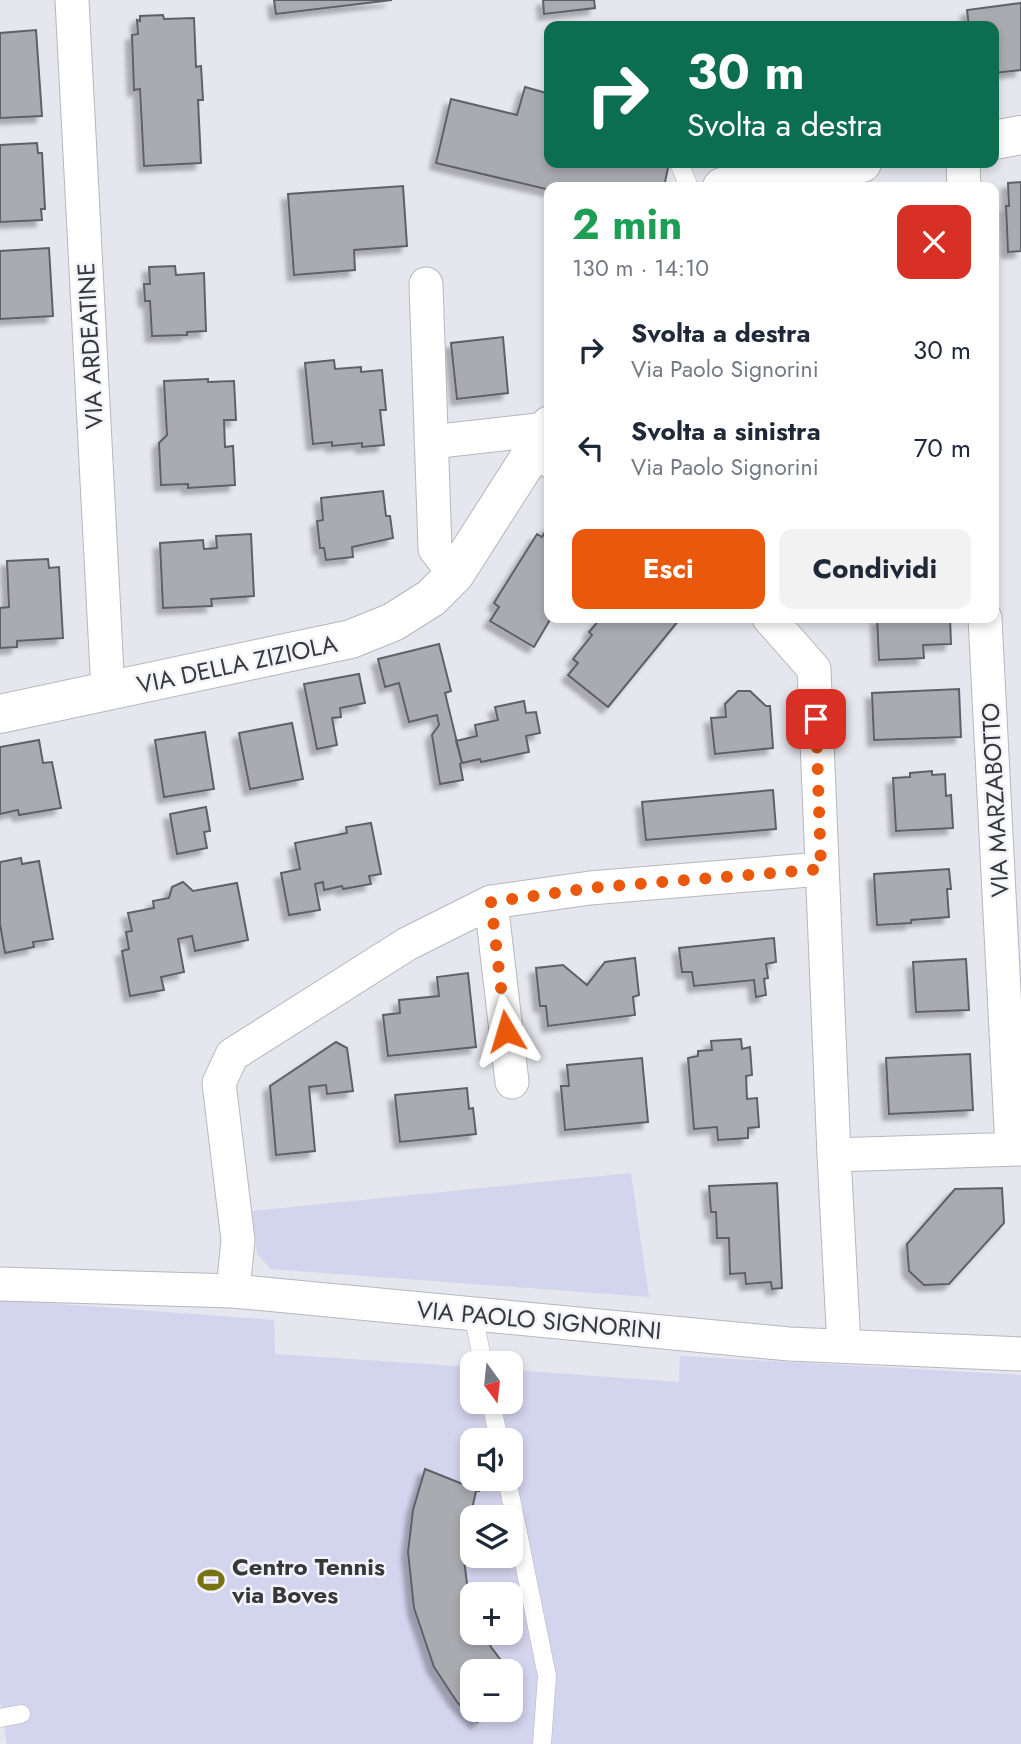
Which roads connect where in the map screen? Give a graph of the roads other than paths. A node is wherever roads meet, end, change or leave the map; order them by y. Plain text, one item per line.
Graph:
1 (72, 0) edge
2 (1021, 135) edge
3 (999, 139) edge
4 (833, 168) edge
5 (751, 182) edge
6 (426, 284) dead end
7 (432, 442) junction
8 (544, 447) edge
9 (544, 454) edge
10 (455, 574) junction
11 (773, 623) edge
12 (985, 623) edge
13 (108, 692) junction
14 (0, 714) edge
15 (821, 869) junction
16 (491, 902) junction
17 (512, 1082) dead end
18 (1017, 1149) edge
19 (834, 1155) junction
20 (0, 1284) edge
21 (233, 1291) junction
22 (472, 1314) junction
23 (844, 1346) junction
24 (480, 1351) edge
25 (1021, 1354) edge
26 (509, 1491) edge
27 (21, 1714) dead end
28 (0, 1718) edge
29 (542, 1744) edge

1 - 13 street, VIA ARDEATINE
2 - 3 street
4 - 5 street
6 - 7 street
7 - 8 street, VIA DELLA ZIZIOLA
7 - 10 street
9 - 10 street, VIA DELLA ZIZIOLA
10 - 13 street, VIA DELLA ZIZIOLA
11 - 15 street
12 - 18 street, VIA MARZABOTTO
13 - 14 street, VIA DELLA ZIZIOLA
15 - 16 street
15 - 19 street
16 - 17 street
16 - 21 street
18 - 19 street, VIA MARZABOTTO
19 - 23 street
20 - 21 street, VIA PAOLO SIGNORINI
21 - 22 street, VIA PAOLO SIGNORINI
22 - 23 street, VIA PAOLO SIGNORINI
22 - 24 lane
23 - 25 street, VIA PAOLO SIGNORINI
26 - 29 lane
27 - 28 lane

